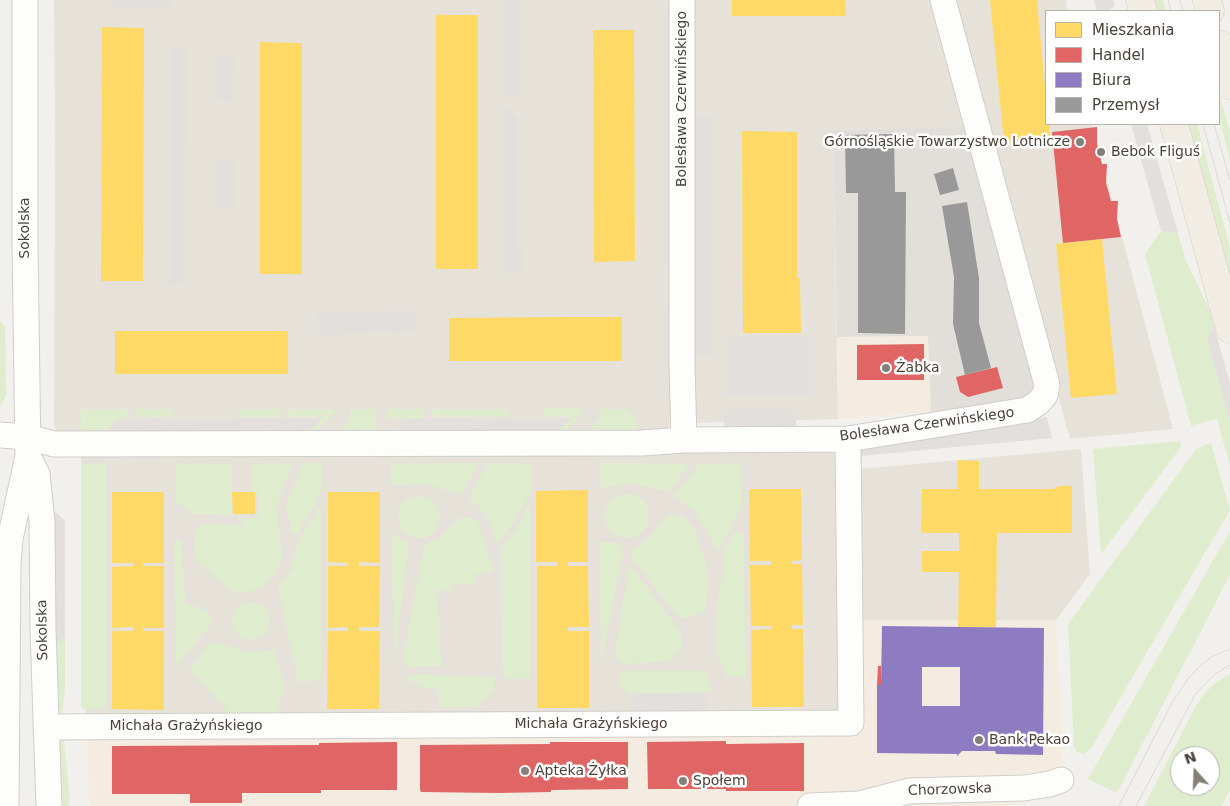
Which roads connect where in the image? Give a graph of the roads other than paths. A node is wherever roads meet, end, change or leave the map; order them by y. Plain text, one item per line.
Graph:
1 (25, 0) edge
2 (682, 0) edge
3 (943, 0) edge
4 (1220, 48) edge
5 (1230, 85) edge
6 (1174, 125) edge
7 (1230, 329) edge
8 (0, 436) edge
9 (848, 439) junction
10 (684, 440) junction
11 (28, 447) junction
12 (46, 727) junction
13 (1061, 780) dead end
14 (6, 806) edge
15 (49, 806) edge
16 (810, 806) edge

1 - 11 street, Sokolska
2 - 10 street, Bolesława Czerwińskiego
3 - 9 street, Bolesława Czerwińskiego
4 - 5 main road
6 - 7 main road
8 - 11 street
9 - 10 street, Bolesława Czerwińskiego
9 - 12 street, Michała Grażyńskiego
10 - 11 street
11 - 12 street, Sokolska
11 - 14 street, Sokolska
12 - 15 street, Sokolska
13 - 16 street, Chorzowska

